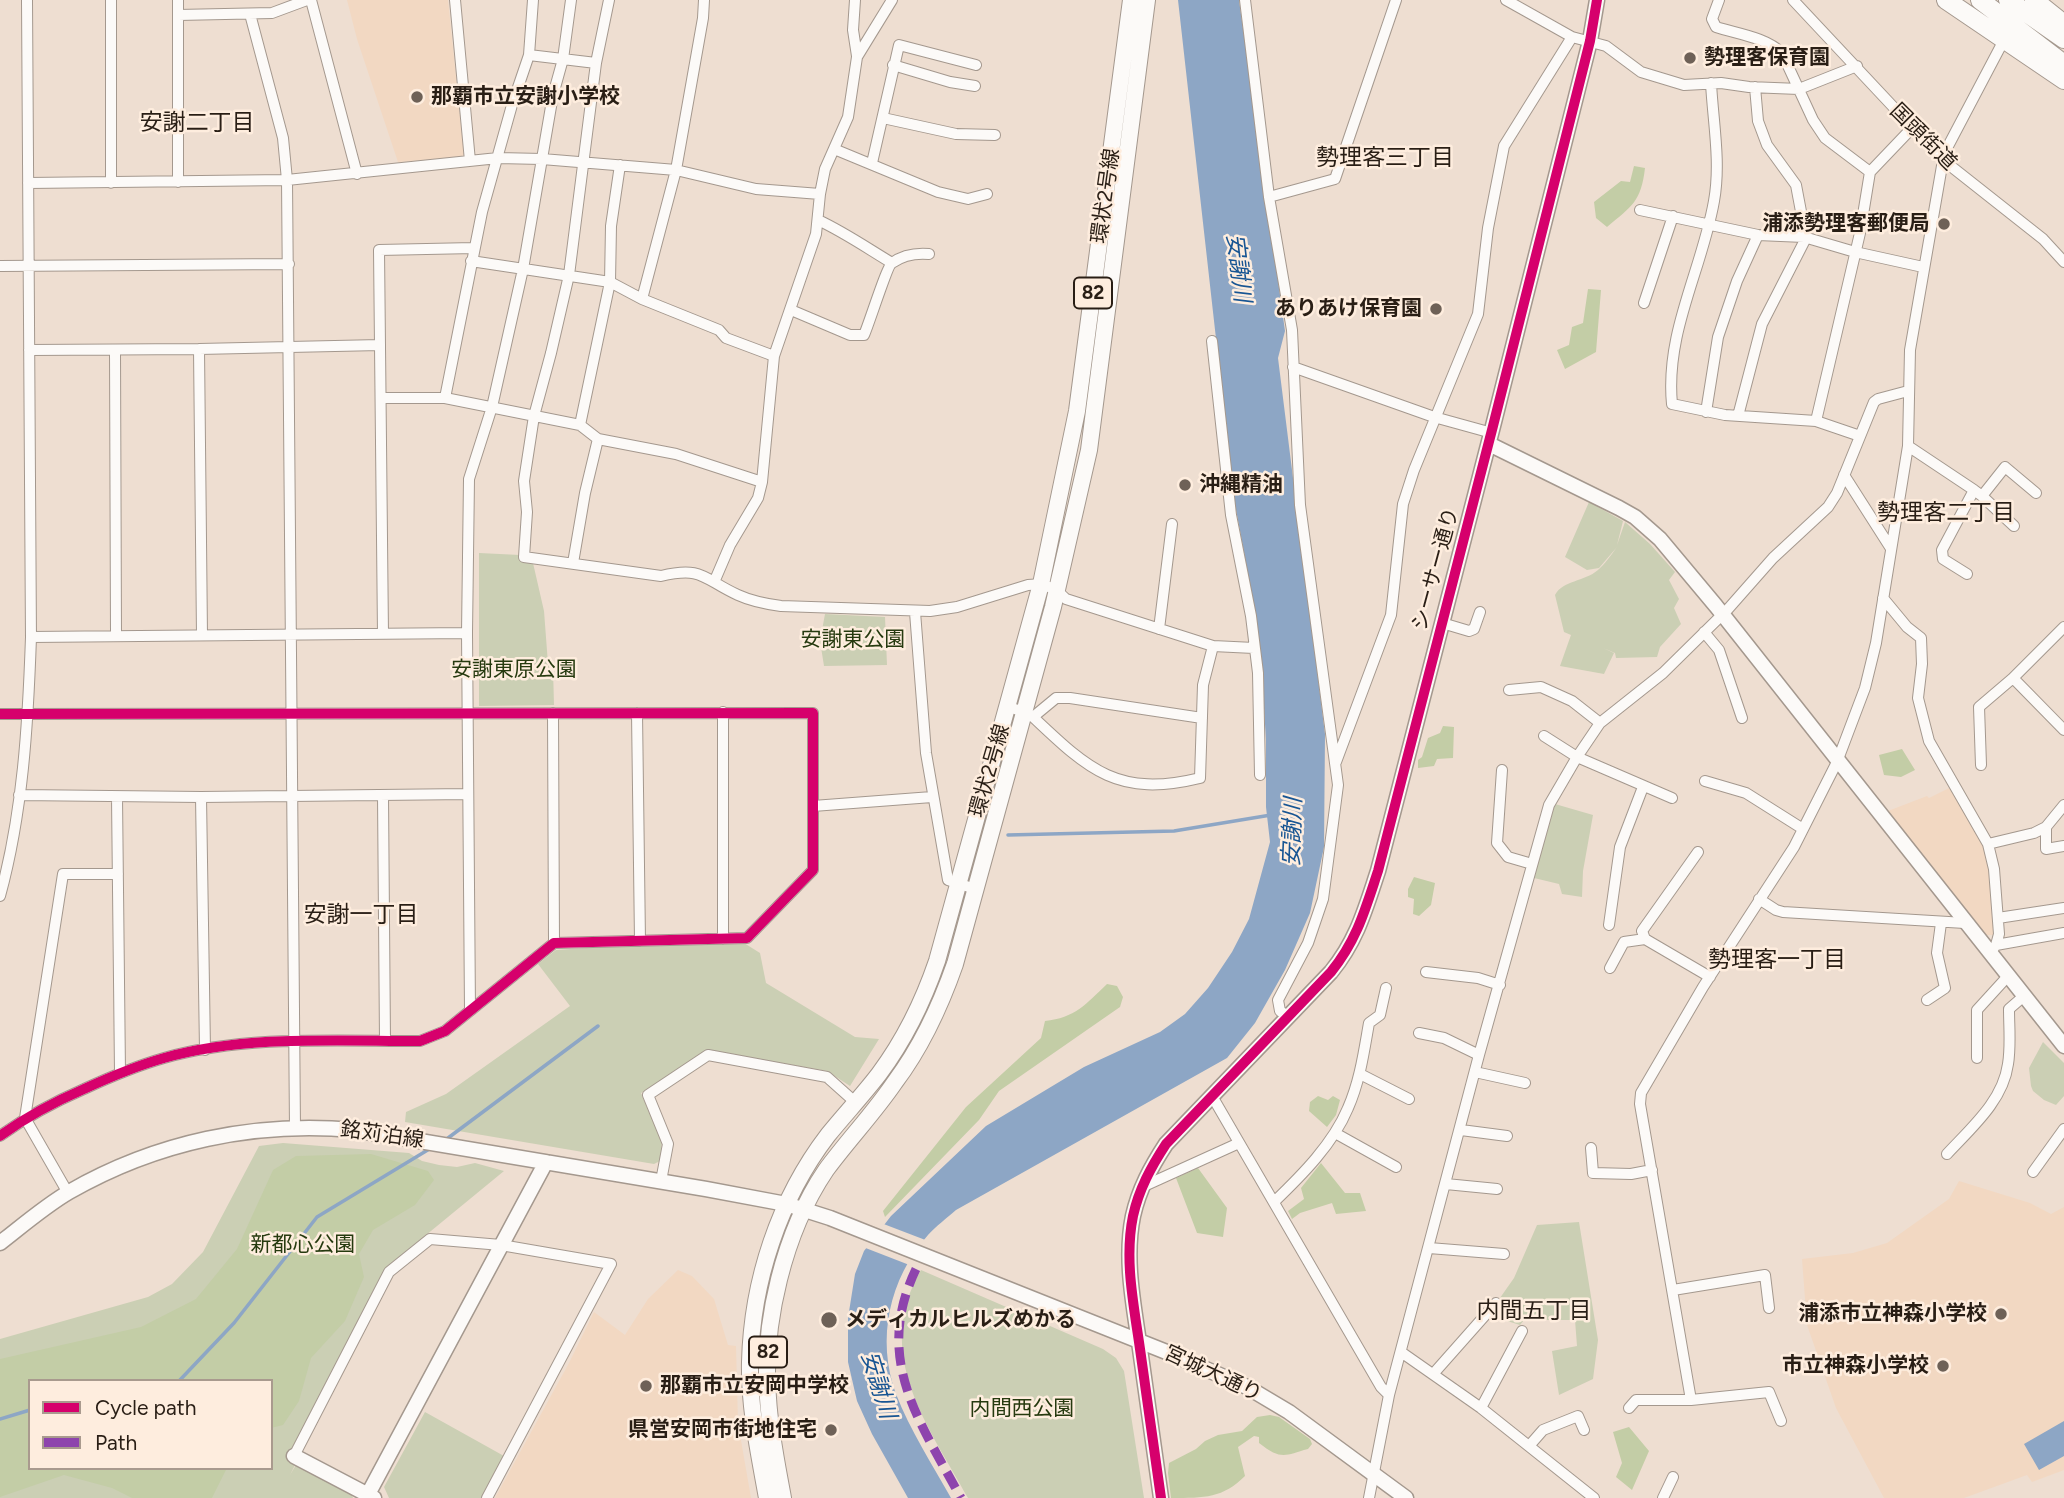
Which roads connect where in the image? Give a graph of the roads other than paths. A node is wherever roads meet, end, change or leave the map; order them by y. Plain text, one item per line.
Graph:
1 (27, 0) edge
2 (111, 0) edge
3 (178, 0) edge
4 (309, 0) edge
5 (455, 0) edge
6 (533, 0) edge
7 (571, 0) edge
8 (609, 0) edge
9 (704, 0) edge
10 (855, 0) edge
11 (892, 0) edge
12 (1131, 0) edge
13 (1147, 0) edge
14 (1245, 0) edge
15 (1396, 0) edge
16 (1506, 0) edge
17 (1597, 0) edge
18 (1719, 0) edge
19 (1793, 0) edge
20 (1946, 0) edge
21 (1980, 0) edge
22 (2017, 12) edge
23 (250, 14) junction
24 (178, 15) junction
25 (2064, 24) edge
26 (1572, 37) junction
27 (2064, 39) edge
28 (1590, 41) junction
29 (529, 55) junction
30 (857, 57) junction
31 (563, 59) junction
32 (596, 64) junction
33 (2064, 64) edge
34 (893, 65) junction
35 (976, 65) dead end
36 (1857, 66) junction
37 (2064, 80) edge
38 (1711, 83) junction
39 (975, 86) dead end
40 (1755, 87) junction
41 (1799, 89) junction
42 (883, 118) junction
43 (1912, 128) junction
44 (995, 135) dead end
45 (834, 149) junction
46 (498, 158) junction
47 (542, 159) junction
48 (1943, 160) junction
49 (470, 161) junction
50 (582, 163) junction
51 (872, 163) junction
52 (620, 165) junction
53 (676, 170) junction
54 (1870, 172) junction
55 (357, 174) junction
56 (287, 180) junction
57 (178, 182) junction
58 (28, 183) junction
59 (111, 183) junction
60 (820, 194) junction
61 (987, 194) dead end
62 (1269, 197) junction
63 (1640, 210) dead end
64 (1673, 216) junction
65 (818, 220) junction
66 (1708, 223) junction
67 (1758, 234) junction
68 (1806, 238) junction
69 (474, 248) junction
70 (1855, 252) junction
71 (929, 254) dead end
72 (471, 261) junction
73 (2064, 262) edge
74 (892, 263) junction
75 (289, 264) junction
76 (28, 266) junction
77 (0, 267) edge
78 (1923, 267) junction
79 (523, 269) junction
80 (569, 275) junction
81 (610, 282) junction
82 (642, 299) junction
83 (1644, 303) dead end
84 (790, 310) junction
85 (1212, 341) dead end
86 (380, 345) junction
87 (289, 347) junction
88 (199, 349) junction
89 (30, 350) junction
90 (115, 350) junction
91 (774, 356) junction
92 (1293, 367) junction
93 (1908, 391) junction
94 (381, 398) junction
95 (445, 398) junction
96 (492, 407) junction
97 (1706, 412) junction
98 (534, 416) junction
99 (1738, 416) junction
100 (1434, 417) junction
101 (1815, 421) junction
102 (580, 425) junction
103 (1860, 436) junction
104 (1490, 438) junction
105 (598, 439) junction
106 (1908, 446) junction
107 (1844, 475) junction
108 (762, 482) junction
109 (1978, 493) junction
110 (2036, 494) dead end
111 (1172, 524) dead end
112 (2014, 526) dead end
113 (1890, 547) junction
114 (573, 563) junction
115 (1967, 574) dead end
116 (715, 580) junction
117 (1041, 584) junction
118 (1057, 590) junction
119 (1883, 597) junction
120 (915, 612) junction
121 (1480, 612) dead end
122 (1722, 614) junction
123 (1442, 623) junction
124 (2064, 627) edge
125 (1159, 629) junction
126 (1704, 632) junction
127 (467, 633) junction
128 (292, 634) junction
129 (383, 634) junction
130 (116, 635) junction
131 (202, 635) junction
132 (31, 637) junction
133 (1213, 646) junction
134 (1254, 648) junction
135 (2013, 677) junction
136 (1509, 690) dead end
137 (1007, 707) junction
138 (723, 712) junction
139 (467, 713) junction
140 (553, 713) junction
141 (637, 713) junction
142 (0, 714) edge
143 (293, 714) junction
144 (1029, 714) junction
145 (29, 715) junction
146 (1202, 718) junction
147 (1742, 718) dead end
148 (1601, 723) junction
149 (2062, 724) edge
150 (1544, 736) dead end
151 (1577, 757) junction
152 (1336, 762) junction
153 (1837, 762) junction
154 (1981, 765) dead end
155 (1502, 770) dead end
156 (1260, 775) dead end
157 (1704, 781) dead end
158 (1643, 787) junction
159 (468, 794) junction
160 (19, 795) junction
161 (293, 796) junction
162 (383, 796) junction
163 (117, 797) junction
164 (201, 797) junction
165 (932, 797) junction
166 (1672, 798) dead end
167 (2064, 805) edge
168 (813, 806) junction
169 (2046, 827) junction
170 (1802, 829) junction
171 (1988, 845) junction
172 (2064, 846) edge
173 (1698, 852) dead end
174 (1532, 864) junction
175 (118, 874) junction
176 (958, 884) junction
177 (975, 889) junction
178 (0, 896) edge
179 (1759, 900) junction
180 (2064, 908) edge
181 (1998, 918) junction
182 (1941, 923) junction
183 (1965, 923) junction
184 (1609, 925) dead end
185 (2064, 933) edge
186 (723, 939) junction
187 (1645, 939) junction
188 (640, 941) junction
189 (554, 943) junction
190 (1993, 949) junction
191 (1610, 968) dead end
192 (1426, 972) dead end
193 (2008, 976) junction
194 (1710, 977) junction
195 (1500, 985) junction
196 (1386, 988) dead end
197 (2024, 996) junction
198 (1927, 1000) dead end
199 (470, 1010) junction
200 (1289, 1017) junction
201 (1419, 1033) dead end
202 (294, 1041) junction
203 (386, 1041) junction
204 (2064, 1046) edge
205 (205, 1050) junction
206 (1479, 1055) junction
207 (1977, 1058) dead end
208 (120, 1072) junction
209 (1475, 1072) junction
210 (1360, 1074) junction
211 (1525, 1083) dead end
212 (1212, 1096) junction
213 (1409, 1099) dead end
214 (855, 1102) junction
215 (25, 1118) junction
216 (295, 1128) junction
217 (2064, 1129) edge
218 (1461, 1130) junction
219 (1335, 1133) junction
220 (0, 1136) edge
221 (1507, 1136) dead end
222 (1239, 1143) junction
223 (1591, 1149) dead end
224 (1947, 1154) dead end
225 (546, 1162) junction
226 (1396, 1167) dead end
227 (1652, 1170) junction
228 (2034, 1172) dead end
229 (662, 1181) junction
230 (1446, 1184) junction
231 (1142, 1187) junction
232 (1497, 1189) dead end
233 (68, 1193) junction
234 (1274, 1202) junction
235 (786, 1204) junction
236 (803, 1209) junction
237 (0, 1243) edge
238 (502, 1245) junction
239 (1429, 1248) junction
240 (1504, 1254) dead end
241 (1673, 1290) junction
242 (1496, 1303) dead end
243 (1769, 1308) dead end
244 (1522, 1331) dead end
245 (1139, 1341) junction
246 (1401, 1352) junction
247 (1434, 1373) junction
248 (1389, 1395) junction
249 (1691, 1400) junction
250 (1481, 1408) junction
251 (1629, 1408) dead end
252 (1781, 1421) dead end
253 (1584, 1430) dead end
254 (1529, 1446) junction
255 (294, 1456) joint
256 (1375, 1474) junction
257 (1673, 1477) dead end
258 (369, 1497) edge
259 (487, 1498) edge
260 (767, 1498) edge
261 (783, 1498) edge
262 (1161, 1498) edge
263 (1369, 1498) edge
264 (1406, 1498) edge
265 (1594, 1498) edge
266 (1664, 1498) edge

1 - 58 street
2 - 59 street
3 - 24 street
4 - 23 street
4 - 55 street
5 - 49 street
6 - 29 street
7 - 31 street
8 - 32 street
9 - 53 street
10 - 30 street
11 - 30 street
12 - 117 main road, 環状2号線 / 82
13 - 118 main road, 環状2号線 / 82
14 - 62 street
15 - 62 street
16 - 26 street
17 - 28 street, シーサー通り
18 - 41 street
19 - 36 street, 国頭街道
20 - 22 highway
21 - 22 highway
22 - 25 highway
22 - 27 highway
22 - 33 highway
22 - 37 highway
22 - 48 street
23 - 24 street
23 - 56 street
24 - 57 street
26 - 28 street
26 - 100 street
28 - 38 street
28 - 104 street, シーサー通り
29 - 31 street
29 - 46 street
30 - 45 street
31 - 32 street
31 - 47 street
32 - 50 street
34 - 35 street
34 - 39 street
34 - 42 street
36 - 41 street
36 - 43 street, 国頭街道
38 - 40 street
38 - 66 street
40 - 41 street
40 - 68 street
41 - 54 street
42 - 44 street
42 - 51 street
43 - 48 street, 国頭街道
43 - 54 street
45 - 51 street
45 - 60 street
46 - 47 street
46 - 49 street
46 - 69 street
47 - 50 street
47 - 79 street
48 - 73 street, 国頭街道
48 - 78 street
49 - 55 street
50 - 52 street
50 - 80 street
51 - 61 street
52 - 53 street
52 - 81 street
53 - 60 street
53 - 82 street
54 - 70 street
55 - 56 street
56 - 57 street
56 - 75 street
57 - 59 street
58 - 59 street
58 - 76 street
60 - 65 street
62 - 92 street
63 - 64 street
64 - 66 street
64 - 83 street
65 - 74 street
65 - 84 street
66 - 67 street
66 - 97 street
67 - 68 street
67 - 97 street
68 - 70 street
68 - 99 street
69 - 72 street
69 - 86 street
70 - 78 street
70 - 101 street
71 - 74 street
72 - 79 street
72 - 95 street
74 - 84 street
75 - 76 street
75 - 87 street
76 - 77 street
76 - 89 street
78 - 93 street
79 - 80 street
79 - 96 street
80 - 81 street
80 - 98 street
81 - 82 street
81 - 102 street
82 - 91 street
84 - 91 street
85 - 134 street
86 - 87 street
86 - 94 street
87 - 88 street
87 - 128 street
88 - 90 street
88 - 131 street
89 - 90 street
89 - 132 street
90 - 130 street
91 - 108 street
92 - 100 street
92 - 152 street
93 - 103 street
93 - 106 street
94 - 95 street
94 - 129 street
95 - 96 street
96 - 98 street
96 - 127 street
97 - 99 street
98 - 102 street
98 - 114 street
99 - 101 street
100 - 104 street
100 - 152 street
101 - 103 street
102 - 105 street
103 - 107 street
104 - 122 street
104 - 123 street, シーサー通り
105 - 108 street
105 - 114 street
106 - 109 street
106 - 113 street
107 - 113 street
107 - 122 street
108 - 116 street
109 - 110 street
109 - 112 street
109 - 115 street
111 - 125 street
113 - 119 street
114 - 116 street
116 - 120 street
117 - 118 street
117 - 120 street
117 - 137 main road, 環状2号線 / 82
118 - 125 street
118 - 144 main road, 環状2号線 / 82
119 - 153 street
119 - 171 street
120 - 165 street
121 - 123 street
122 - 126 street
122 - 153 street
123 - 200 street, シーサー通り
124 - 135 street
125 - 133 street
126 - 147 street
126 - 148 street
127 - 129 street
127 - 139 street
128 - 129 street
128 - 131 street
128 - 143 street
130 - 131 street
130 - 132 street
132 - 145 street
133 - 134 street
133 - 146 street
134 - 156 street
135 - 149 street
135 - 154 street
136 - 148 street
137 - 144 street
137 - 176 main road, 環状2号線 / 82
138 - 141 street
138 - 168 street
138 - 186 street
139 - 140 street
139 - 143 street
139 - 159 street
140 - 141 street
140 - 189 street
141 - 188 street
142 - 145 street
143 - 145 street
143 - 161 street
144 - 146 street
144 - 146 street
144 - 177 main road, 環状2号線 / 82
145 - 160 street
148 - 151 street
150 - 151 street
151 - 158 street
151 - 174 street
152 - 200 street
153 - 170 street
153 - 183 street
155 - 174 street
157 - 170 street
158 - 166 street
158 - 184 street
159 - 162 street
159 - 199 street
160 - 163 street
160 - 178 street
161 - 162 street
161 - 164 street
161 - 202 street
162 - 203 street
163 - 164 street
163 - 175 street
164 - 205 street
165 - 168 street
165 - 176 street
167 - 169 street
168 - 186 street
169 - 171 street
169 - 172 street
170 - 179 street
171 - 181 street
173 - 187 street
174 - 195 street
175 - 208 street
175 - 215 street
176 - 177 street
176 - 214 main road, 環状2号線 / 82
177 - 236 main road, 環状2号線 / 82
179 - 182 street
179 - 194 street
180 - 181 street
181 - 190 street
182 - 183 street
182 - 198 street
183 - 190 street
185 - 190 street
186 - 188 street
187 - 191 street
187 - 194 street
188 - 189 street
189 - 199 street
190 - 193 street
192 - 195 street
193 - 197 street
193 - 207 street
194 - 227 street
195 - 206 street
196 - 210 street
197 - 204 street
197 - 224 street
199 - 203 street
200 - 212 street, シーサー通り
201 - 206 street
202 - 203 street
202 - 205 street
202 - 216 street
205 - 208 street
206 - 209 street
208 - 215 street
209 - 211 street
209 - 218 street
210 - 213 street
210 - 219 street
212 - 222 street
212 - 231 street, シーサー通り
214 - 229 street
214 - 235 main road, 環状2号線 / 82
215 - 220 street
215 - 233 street
216 - 225 street, 銘苅泊線
216 - 233 street, 銘苅泊線
217 - 228 street
218 - 221 street
218 - 230 street
219 - 226 street
219 - 234 street
222 - 231 street
222 - 234 street
223 - 227 street
225 - 229 street, 銘苅泊線
225 - 238 street
227 - 241 street
229 - 235 street, 銘苅泊線
230 - 232 street
230 - 239 street
231 - 245 street, シーサー通り
233 - 237 street, 銘苅泊線
234 - 248 street
235 - 236 street, 銘苅泊線
235 - 260 main road, 環状2号線 / 82
236 - 245 street, 宮城大通り
236 - 261 main road, 環状2号線 / 82
238 - 255 street
238 - 258 street
238 - 259 street
239 - 240 street
239 - 246 street
241 - 243 street
241 - 249 street
242 - 247 street
244 - 250 street
245 - 256 street, 宮城大通り
245 - 262 street, シーサー通り
246 - 247 street
246 - 248 street
247 - 250 street
248 - 256 street
249 - 251 street
249 - 252 street
250 - 254 street
253 - 254 street
254 - 265 street
255 - 258 street
256 - 263 street
256 - 264 street, 宮城大通り
257 - 266 street

